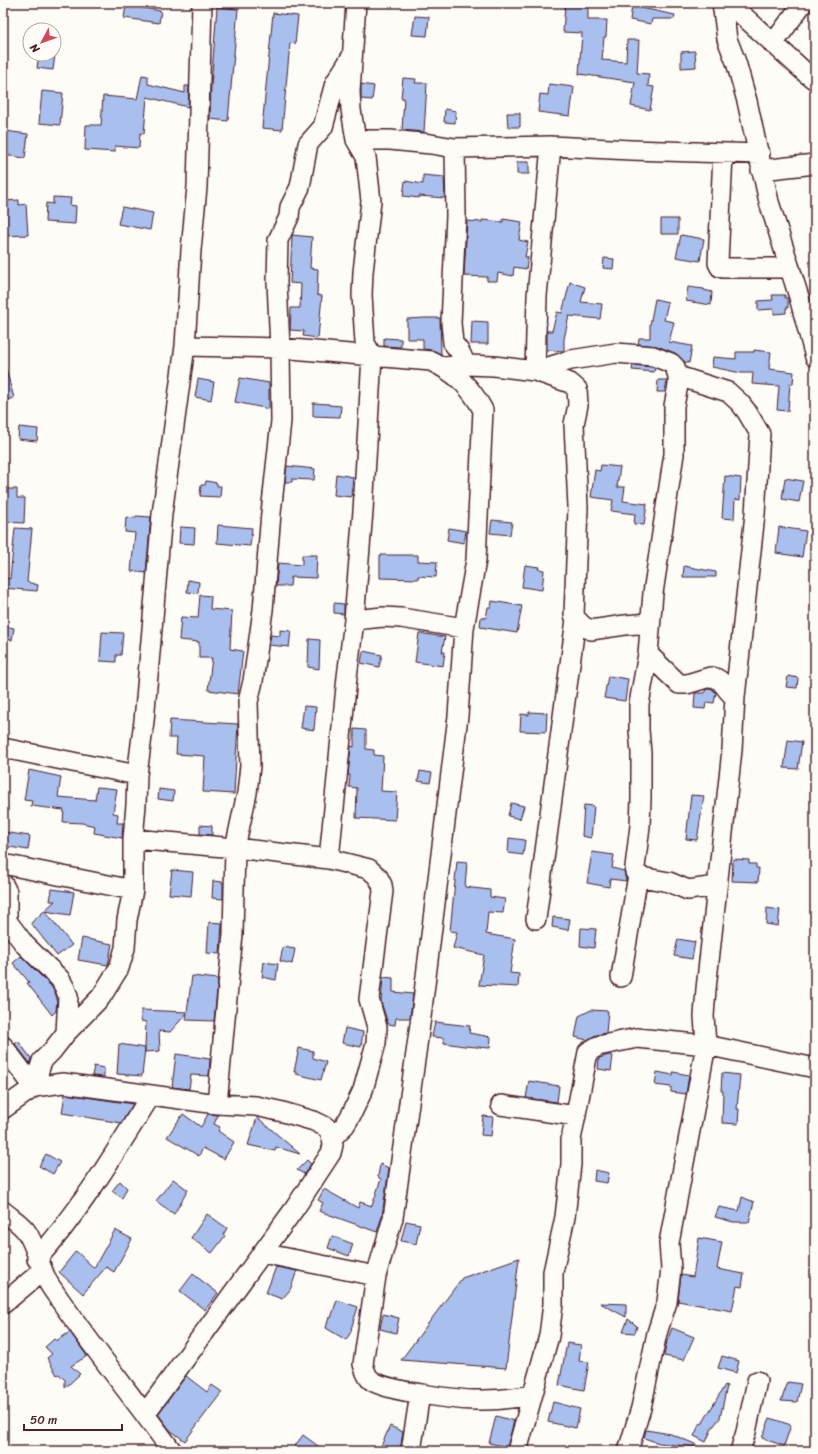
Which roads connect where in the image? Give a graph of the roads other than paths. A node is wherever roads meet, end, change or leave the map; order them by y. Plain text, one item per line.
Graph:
1 (202, 3) edge
2 (356, 3) edge
3 (722, 3) edge
4 (729, 3) edge
5 (803, 3) edge
6 (773, 44) junction
7 (352, 56) junction
8 (815, 80) edge
9 (356, 140) junction
10 (551, 146) junction
11 (455, 148) junction
12 (723, 154) junction
13 (760, 162) junction
14 (815, 164) edge
15 (790, 268) junction
16 (185, 346) junction
17 (280, 348) junction
18 (372, 356) junction
19 (815, 357) edge
20 (466, 365) junction
21 (444, 367) junction
22 (535, 371) junction
23 (678, 376) junction
24 (576, 619) junction
25 (354, 620) junction
26 (650, 623) junction
27 (464, 628) junction
28 (648, 654) junction
29 (735, 697) junction
30 (3, 748) edge
31 (137, 775) junction
32 (133, 839) junction
33 (235, 848) junction
34 (329, 859) junction
35 (3, 864) edge
36 (638, 875) junction
37 (717, 886) junction
38 (4, 890) edge
39 (133, 890) junction
40 (536, 918) dead end
41 (621, 977) dead end
42 (66, 1033) junction
43 (706, 1045) junction
44 (3, 1046) edge
45 (815, 1068) edge
46 (34, 1087) junction
47 (151, 1095) junction
48 (217, 1104) junction
49 (501, 1105) dead end
50 (3, 1109) edge
51 (576, 1116) junction
52 (332, 1138) junction
53 (3, 1212) edge
54 (262, 1253) junction
55 (40, 1265) junction
56 (376, 1276) junction
57 (3, 1304) edge
58 (757, 1381) dead end
59 (420, 1394) junction
60 (532, 1395) junction
61 (145, 1414) junction
62 (172, 1451) edge
63 (411, 1451) edge
64 (517, 1451) edge
65 (628, 1451) edge
66 (740, 1451) edge

1 - 16 street
2 - 7 street
3 - 13 street
4 - 6 street
5 - 6 street
6 - 8 street
7 - 9 street
7 - 17 street
9 - 11 street
9 - 18 street
10 - 11 street
10 - 12 street
10 - 22 street
11 - 20 street
12 - 13 street
12 - 15 street
13 - 14 street
13 - 15 street
15 - 19 street
16 - 17 street
16 - 31 street
17 - 18 street
17 - 33 street
18 - 21 street
18 - 25 street
20 - 21 street
20 - 22 street
21 - 27 street
22 - 23 street
22 - 24 street
23 - 26 street
23 - 29 street
24 - 26 street
24 - 40 street
25 - 27 street
25 - 34 street
26 - 28 street
27 - 56 street
28 - 29 street
28 - 36 street
29 - 37 street
30 - 31 street
31 - 32 street
32 - 33 street
32 - 39 street
33 - 34 street
33 - 48 street
34 - 52 street
35 - 39 street
36 - 37 street
36 - 41 street
37 - 43 street
38 - 42 street
39 - 42 street
42 - 46 street
43 - 45 street
43 - 51 street
43 - 65 street
44 - 46 street
46 - 47 street
46 - 50 street
47 - 48 street
47 - 55 street
48 - 52 street
49 - 51 street
51 - 60 street
52 - 54 street
53 - 55 street
54 - 56 street
54 - 61 street
55 - 57 street
55 - 61 street
56 - 59 street
58 - 66 street
59 - 60 street
59 - 63 street
60 - 64 street
61 - 62 street

